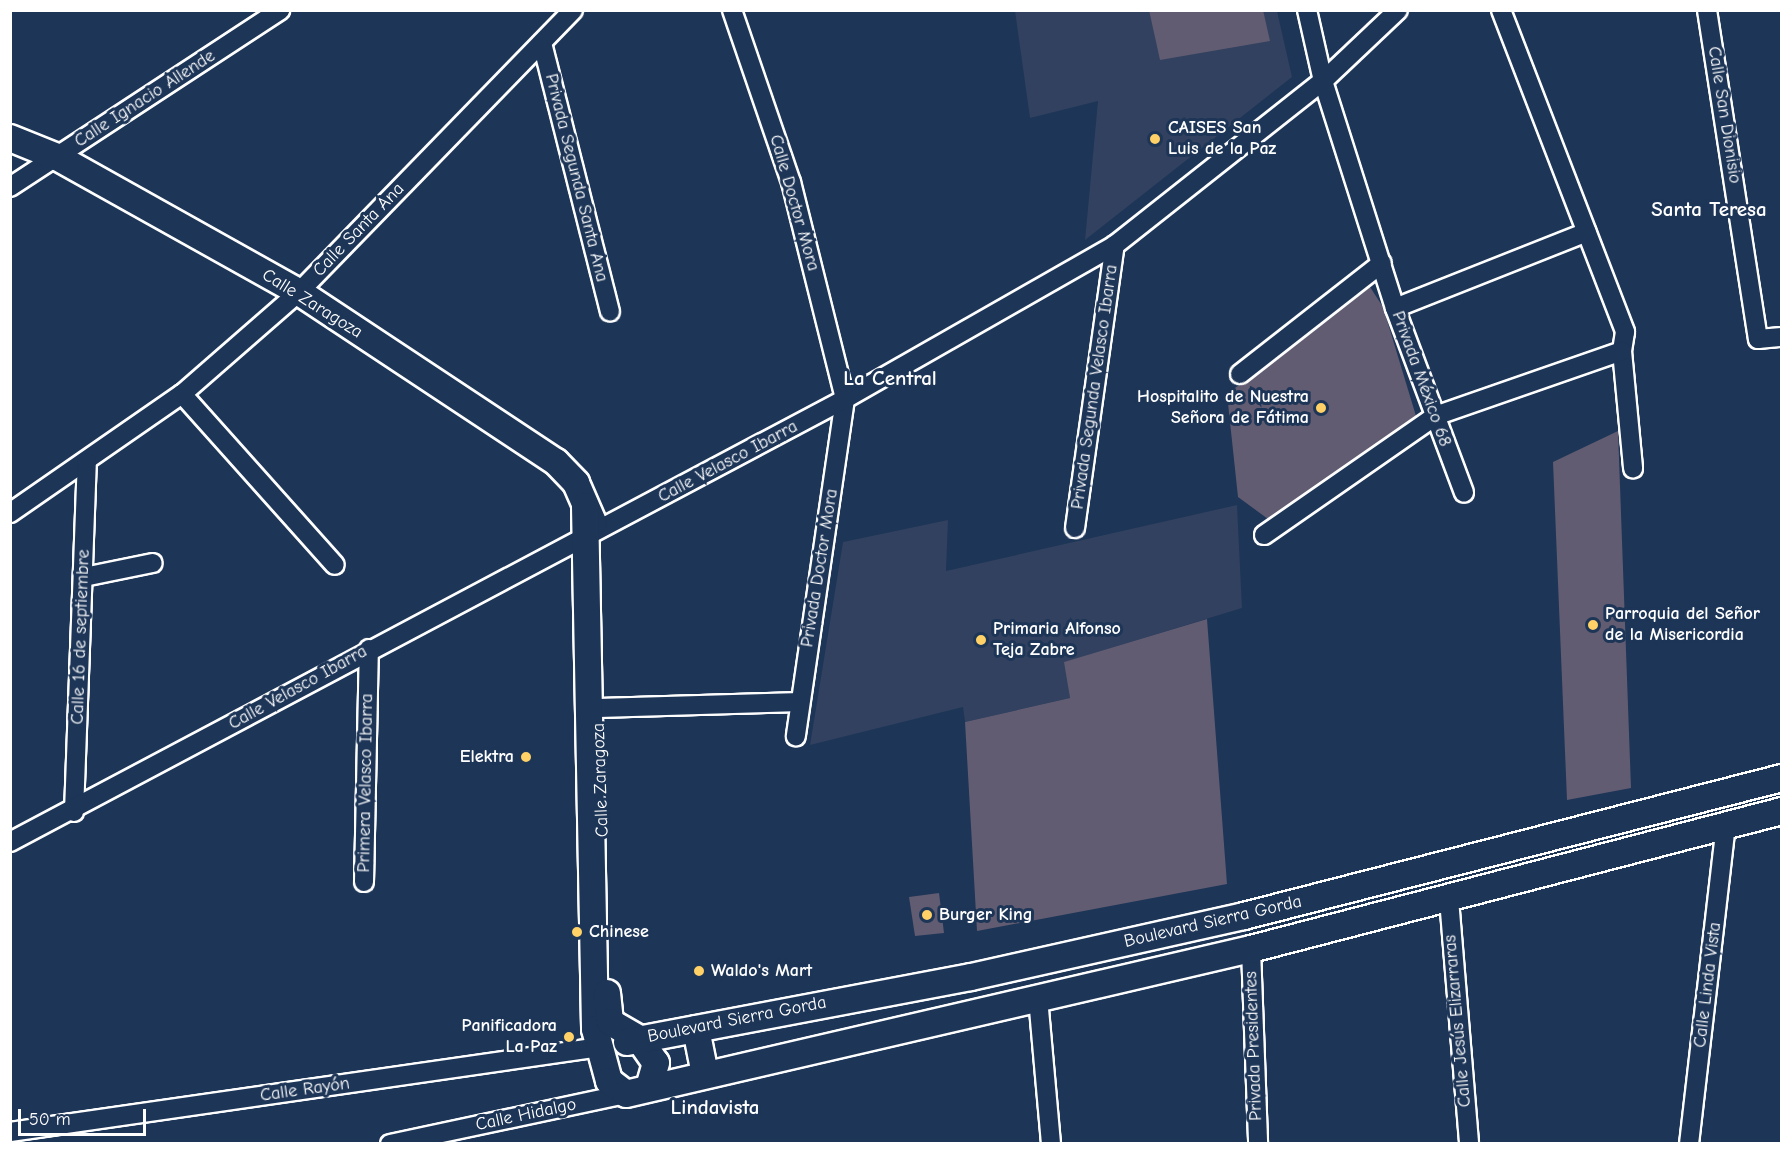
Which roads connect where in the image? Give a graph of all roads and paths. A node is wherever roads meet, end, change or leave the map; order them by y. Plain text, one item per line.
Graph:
1 (280, 10) edge
2 (573, 10) edge
3 (732, 10) edge
4 (1307, 10) edge
5 (1398, 10) edge
6 (1501, 10) edge
7 (1707, 10) edge
8 (542, 43) junction
9 (1323, 81) junction
10 (10, 138) edge
11 (57, 157) junction
12 (10, 187) edge
13 (1587, 232) junction
14 (1115, 245) junction
15 (1382, 263) junction
16 (299, 292) junction
17 (1395, 308) junction
18 (610, 312) dead end
19 (1782, 337) edge
20 (1622, 351) junction
21 (1240, 374) dead end
22 (182, 394) junction
23 (845, 399) junction
24 (1435, 416) junction
25 (87, 462) junction
26 (1633, 468) dead end
27 (1464, 493) dead end
28 (10, 513) edge
29 (1075, 528) dead end
30 (589, 534) junction
31 (1264, 535) dead end
32 (153, 563) dead end
33 (335, 565) dead end
34 (84, 577) junction
35 (369, 648) junction
36 (800, 702) junction
37 (599, 708) junction
38 (796, 736) dead end
39 (1782, 778) edge
40 (1782, 811) edge
41 (74, 812) junction
42 (1726, 826) junction
43 (10, 842) edge
44 (363, 882) dead end
45 (1449, 899) junction
46 (1251, 949) junction
47 (971, 977) junction
48 (1038, 998) junction
49 (981, 1011) junction
50 (696, 1029) junction
51 (639, 1040) junction
52 (600, 1047) junction
53 (705, 1074) junction
54 (637, 1091) junction
55 (10, 1132) edge
56 (390, 1143) edge
57 (1051, 1143) edge
58 (1258, 1143) edge
59 (1470, 1143) edge
60 (1689, 1143) edge

1 - 11 street, Calle Ignacio Allende
2 - 8 street, Calle Santa Ana
3 - 23 street, Calle Doctor Mora
4 - 9 street, Privada México 68
5 - 9 street, Calle Velasco Ibarra
6 - 13 street
7 - 19 street, Calle San Dionisio
8 - 16 street, Calle Santa Ana
8 - 18 street, Privada Segunda Santa Ana
9 - 14 street, Calle Velasco Ibarra
9 - 15 street, Privada México 68
10 - 11 main road, Calle Zaragoza
11 - 12 street, Calle Ignacio Allende
11 - 16 main road, Calle Zaragoza
13 - 17 street
13 - 20 street
14 - 23 street, Calle Velasco Ibarra
14 - 29 street, Privada Segunda Velasco Ibarra
15 - 17 street, Privada México 68
15 - 21 street
16 - 22 street, Calle Santa Ana
16 - 30 main road, Calle Zaragoza
17 - 24 street, Privada México 68
20 - 24 street
20 - 26 street
22 - 25 street, Calle Santa Ana
22 - 33 street
23 - 30 street, Calle Velasco Ibarra
23 - 36 street, Privada Doctor Mora
24 - 27 street, Privada México 68
24 - 31 street
25 - 28 street, Calle Santa Ana
25 - 34 street, Calle 16 de septiembre
30 - 35 street, Calle Velasco Ibarra
30 - 37 main road, Calle Zaragoza
30 - 52 main road, Calle Zaragoza
32 - 34 street
34 - 41 street, Calle 16 de septiembre
35 - 41 street, Calle Velasco Ibarra
35 - 44 street, Primera Velasco Ibarra
36 - 37 street
36 - 38 street, Privada Doctor Mora
37 - 51 main road, Calle Zaragoza
39 - 47 main road, Boulevard Sierra Gorda
40 - 42 main road, Boulevard Sierra Gorda
41 - 43 street, Calle Velasco Ibarra
42 - 45 main road, Boulevard Sierra Gorda
42 - 60 street, Calle Linda Vista
45 - 46 main road, Boulevard Sierra Gorda
45 - 59 street, Calle Jesús Elizarraras
46 - 48 main road, Boulevard Sierra Gorda
46 - 58 street, Privada Presidentes
47 - 49 main road
47 - 50 main road, Boulevard Sierra Gorda
48 - 49 main road, Boulevard Sierra Gorda
48 - 57 street
49 - 53 main road, Boulevard Sierra Gorda
50 - 51 main road, Boulevard Sierra Gorda
50 - 53 main road
51 - 52 main road, Boulevard Sierra Gorda
51 - 54 main road, Boulevard Sierra Gorda
52 - 54 main road
52 - 55 street, Calle Rayón
53 - 54 main road, Boulevard Sierra Gorda
54 - 56 street, Calle Hidalgo

